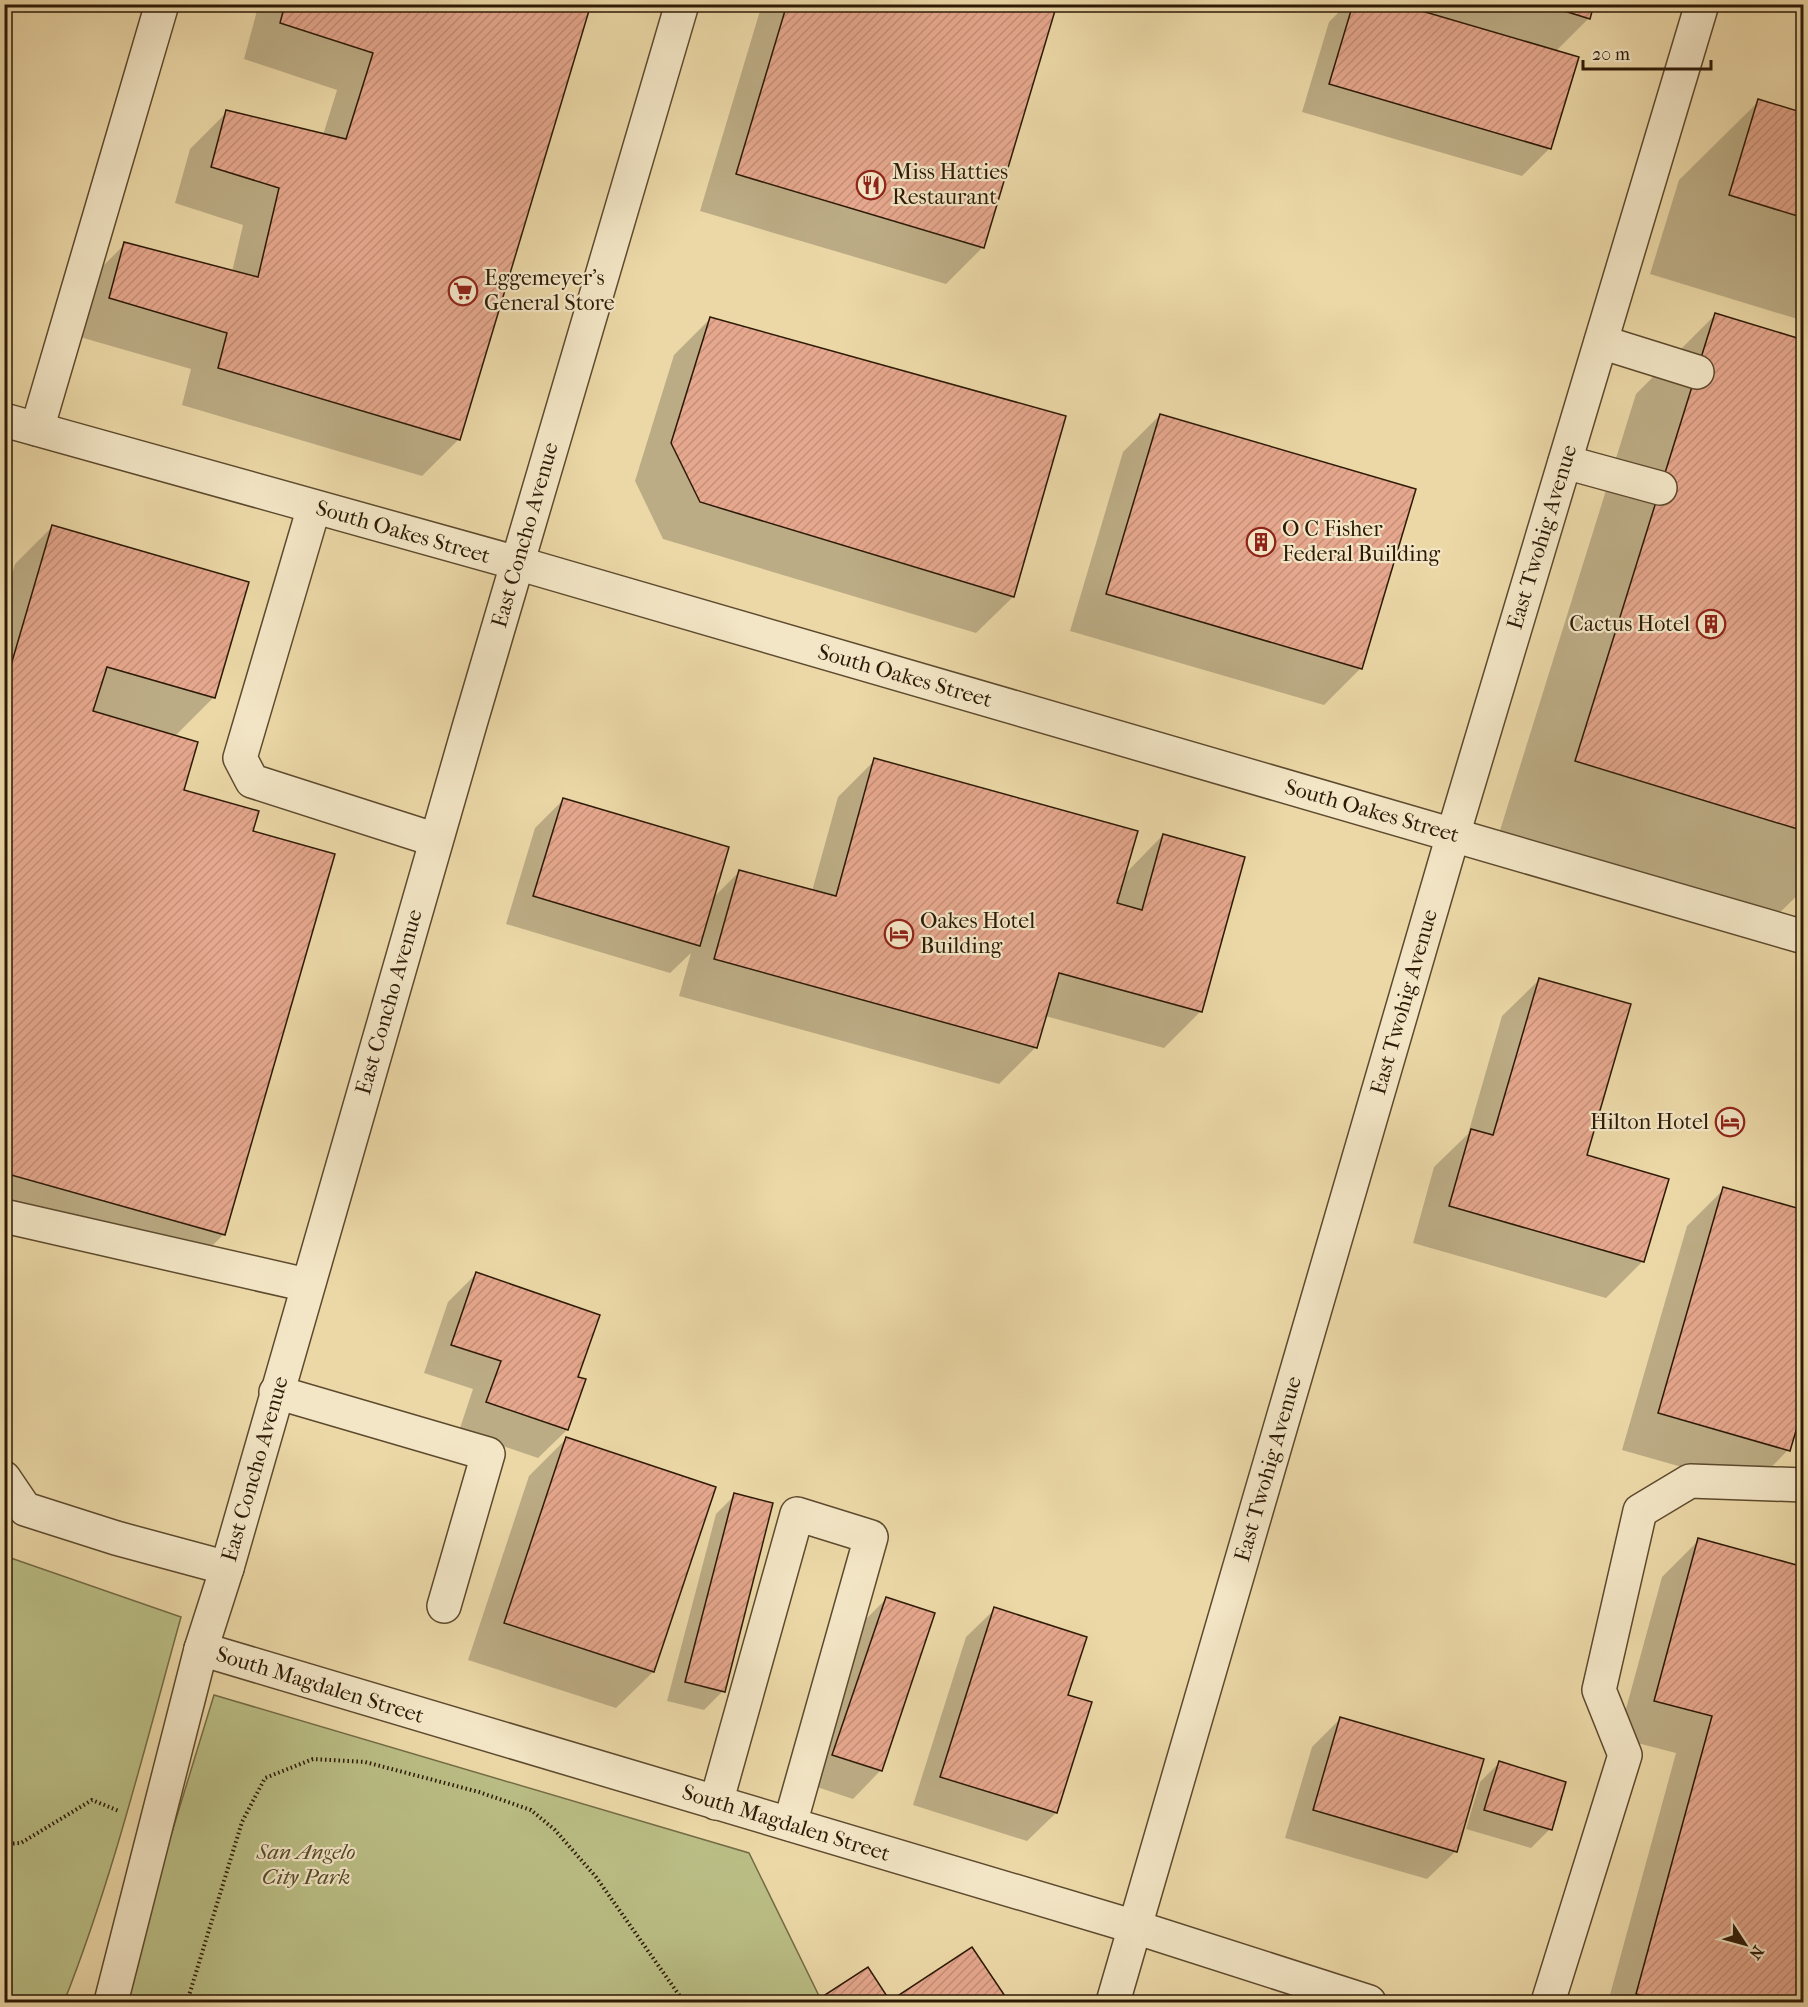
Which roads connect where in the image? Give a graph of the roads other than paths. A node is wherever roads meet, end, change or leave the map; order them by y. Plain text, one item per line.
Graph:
1 (162, 4) edge
2 (682, 4) edge
3 (1702, 4) edge
4 (1601, 342) junction
5 (1697, 372) dead end
6 (4, 420) edge
7 (37, 429) junction
8 (1565, 462) junction
9 (1660, 488) dead end
10 (314, 507) junction
11 (517, 563) junction
12 (1453, 835) junction
13 (436, 840) junction
14 (1803, 937) edge
15 (4, 1216) edge
16 (307, 1285) junction
17 (276, 1392) junction
18 (4, 1478) edge
19 (1803, 1485) edge
20 (227, 1568) junction
21 (444, 1606) dead end
22 (201, 1650) junction
23 (717, 1803) junction
24 (790, 1824) junction
25 (1136, 1927) junction
26 (111, 2002) edge
27 (1113, 2002) edge
28 (1369, 2002) edge
29 (1548, 2002) edge

1 - 7 street
2 - 11 street, East Concho Avenue
3 - 4 street, East Twohig Avenue
4 - 5 street
4 - 8 street, East Twohig Avenue
6 - 7 street, South Oakes Street
7 - 10 street, South Oakes Street
8 - 9 street
8 - 12 street, East Twohig Avenue
10 - 11 street, South Oakes Street
10 - 13 street
11 - 12 street, South Oakes Street
11 - 13 street, East Concho Avenue
12 - 14 street, South Oakes Street
12 - 25 street, East Twohig Avenue
13 - 16 street, East Concho Avenue
15 - 16 street
16 - 17 street, East Concho Avenue
17 - 20 street, East Concho Avenue
17 - 21 street
18 - 20 street
19 - 29 street
20 - 22 street, East Concho Avenue
22 - 23 street, South Magdalen Street
22 - 26 street, East Concho Avenue
23 - 24 street, South Magdalen Street
23 - 24 street
24 - 25 street, South Magdalen Street
25 - 27 street, East Twohig Avenue
25 - 28 street, South Magdalen Street

